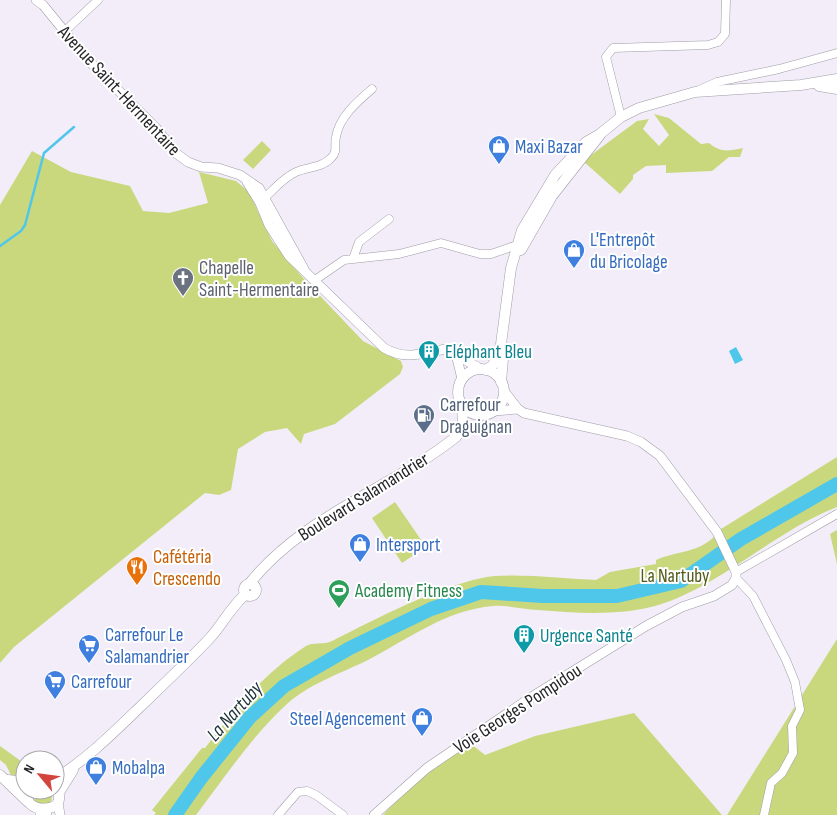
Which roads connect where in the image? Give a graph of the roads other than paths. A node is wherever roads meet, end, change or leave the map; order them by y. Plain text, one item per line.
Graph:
1 (36, 0) edge
2 (98, 0) edge
3 (726, 0) edge
4 (65, 31) junction
5 (837, 54) edge
6 (837, 79) edge
7 (801, 85) junction
8 (372, 89) dead end
9 (837, 89) edge
10 (695, 92) junction
11 (621, 117) junction
12 (600, 134) junction
13 (543, 195) junction
14 (263, 200) junction
15 (546, 206) junction
16 (390, 219) dead end
17 (516, 245) junction
18 (353, 259) junction
19 (509, 278) junction
20 (315, 280) junction
21 (503, 334) junction
22 (456, 354) junction
23 (483, 369) junction
24 (462, 379) junction
25 (502, 386) junction
26 (462, 405) junction
27 (518, 409) junction
28 (494, 411) junction
29 (837, 514) edge
30 (735, 572) junction
31 (77, 765) junction
32 (65, 773) edge
33 (3, 777) edge
34 (65, 782) edge
35 (56, 800) edge
36 (58, 800) edge
37 (28, 802) joint
38 (44, 814) edge
39 (60, 815) edge
40 (278, 815) edge
41 (343, 815) edge
42 (374, 815) edge
43 (764, 815) edge

1 - 4 street, Avenue Saint-Hermentaire
2 - 4 street
3 - 11 street
4 - 14 street, Avenue Saint-Hermentaire
5 - 10 street
6 - 7 main road
7 - 9 main road
7 - 10 main road
8 - 14 street
10 - 11 main road
11 - 12 main road
12 - 13 main road
12 - 15 main road
13 - 15 main road
13 - 17 main road
14 - 20 street, Avenue Saint-Hermentaire
15 - 19 main road
16 - 18 street
17 - 18 street
17 - 19 main road
18 - 20 street
19 - 21 main road
20 - 22 street, Avenue Saint-Hermentaire
21 - 23 main road
21 - 25 main road
22 - 23 street, Avenue Saint-Hermentaire
22 - 24 street
23 - 24 main road
23 - 25 main road
24 - 26 main road
25 - 27 street
25 - 28 main road
26 - 28 main road
26 - 31 main road, Boulevard Salamandrier
27 - 28 street
27 - 30 street
29 - 30 street
30 - 42 street, Voie Georges Pompidou
30 - 43 street
31 - 32 main road, Boulevard Salamandrier
31 - 34 main road, Boulevard Salamandrier
33 - 37 main road
35 - 38 main road
36 - 39 street
37 - 38 main road
40 - 41 street

